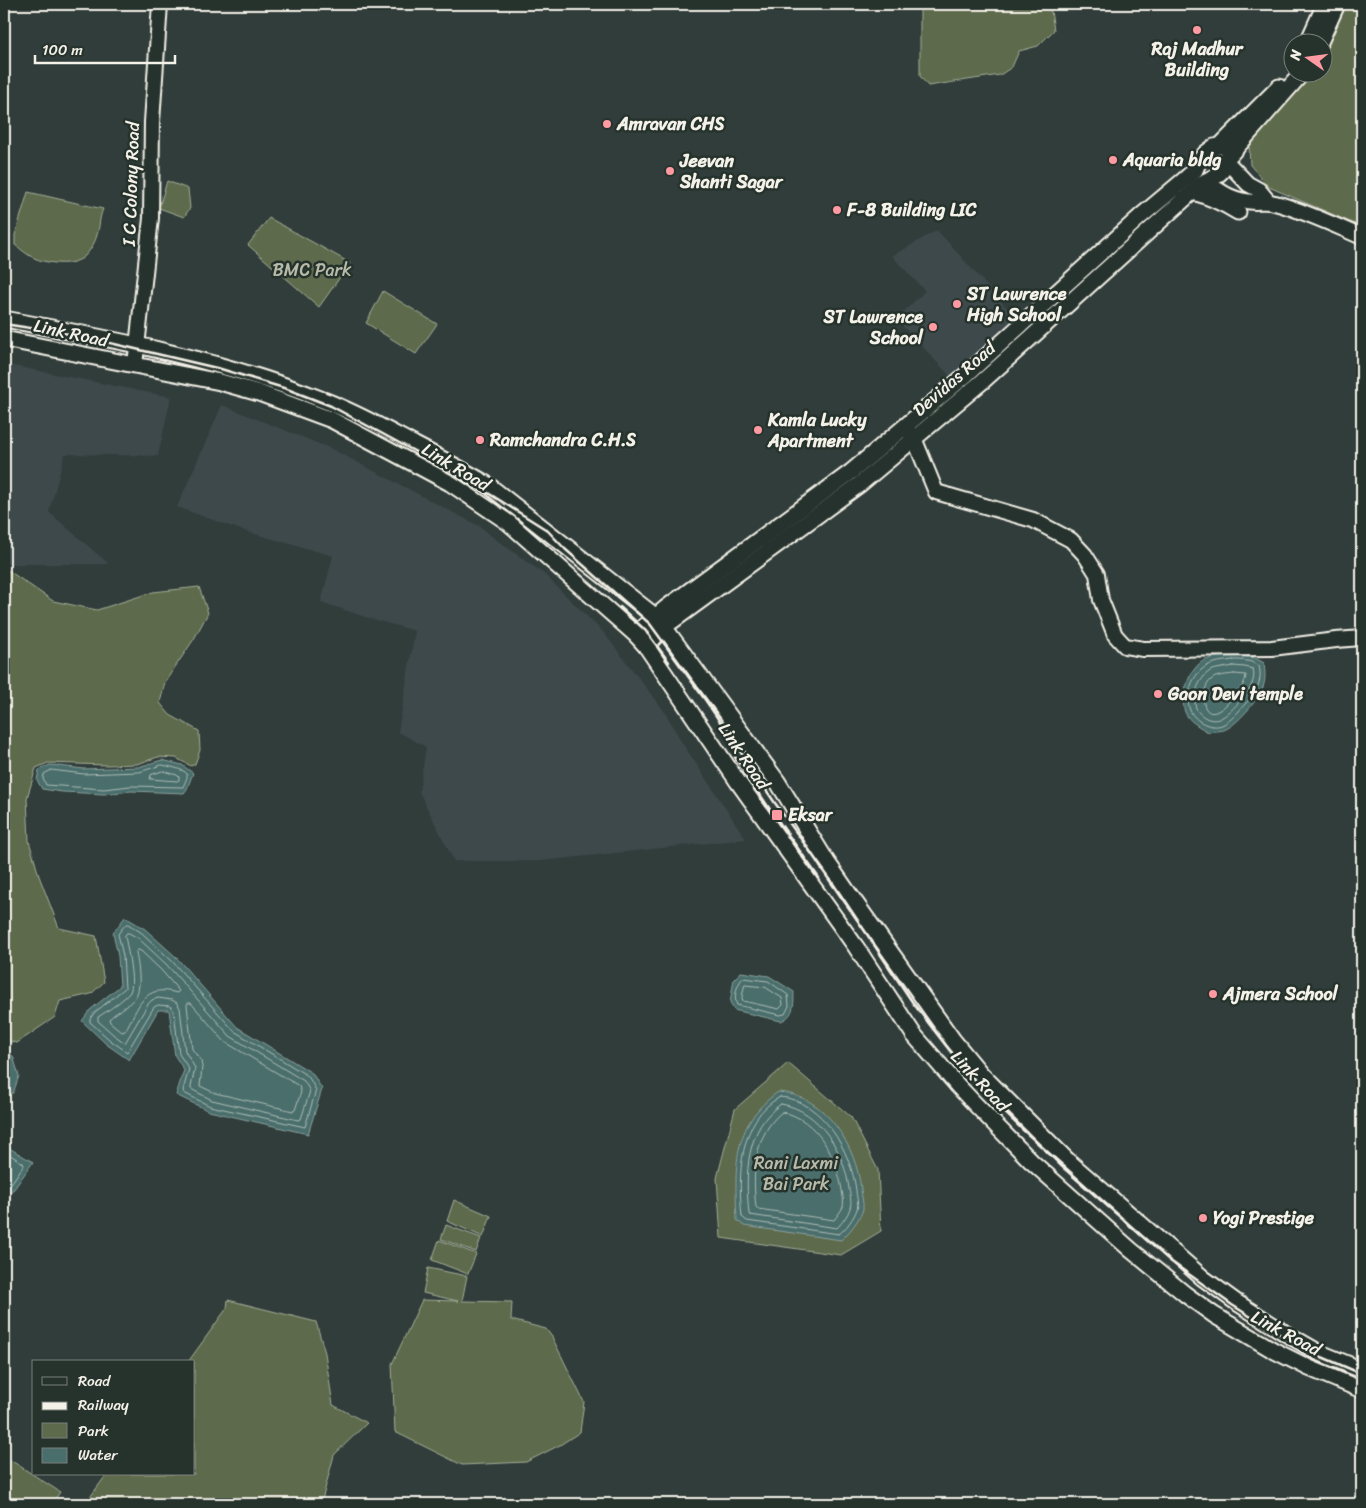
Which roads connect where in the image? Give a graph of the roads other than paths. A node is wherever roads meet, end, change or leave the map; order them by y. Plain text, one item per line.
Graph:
1 (160, 4) edge
2 (1325, 4) edge
3 (1337, 4) edge
4 (1312, 32) edge
5 (1324, 32) edge
6 (1284, 81) edge
7 (1294, 82) edge
8 (1225, 155) junction
9 (1195, 170) junction
10 (1206, 181) junction
11 (1193, 192) junction
12 (1268, 201) junction
13 (1238, 212) dead end
14 (1362, 237) edge
15 (4, 320) edge
16 (4, 338) edge
17 (138, 345) junction
18 (135, 365) junction
19 (909, 432) junction
20 (660, 622) junction
21 (635, 634) junction
22 (1362, 638) edge
23 (646, 646) junction
24 (1362, 1370) edge
25 (1362, 1390) edge

1 - 17 street, I C Colony Road
2 - 4 main road
3 - 5 main road
6 - 8 main road, Devidas Road
7 - 8 main road, Devidas Road
8 - 9 main road, Devidas Road
8 - 10 main road, Devidas Road
8 - 12 street
9 - 10 main road
9 - 19 main road, Devidas Road
10 - 11 main road, Devidas Road
10 - 12 street
11 - 13 main road
11 - 19 main road, Devidas Road
12 - 14 street
15 - 17 main road, Link Road
16 - 18 main road, Link Road
17 - 18 street, I C Colony Road
17 - 20 main road, Link Road
18 - 21 main road, Link Road
19 - 20 main road
19 - 22 street
20 - 21 main road
20 - 23 main road
20 - 24 main road, Link Road
21 - 23 main road, Link Road
23 - 25 main road, Link Road

